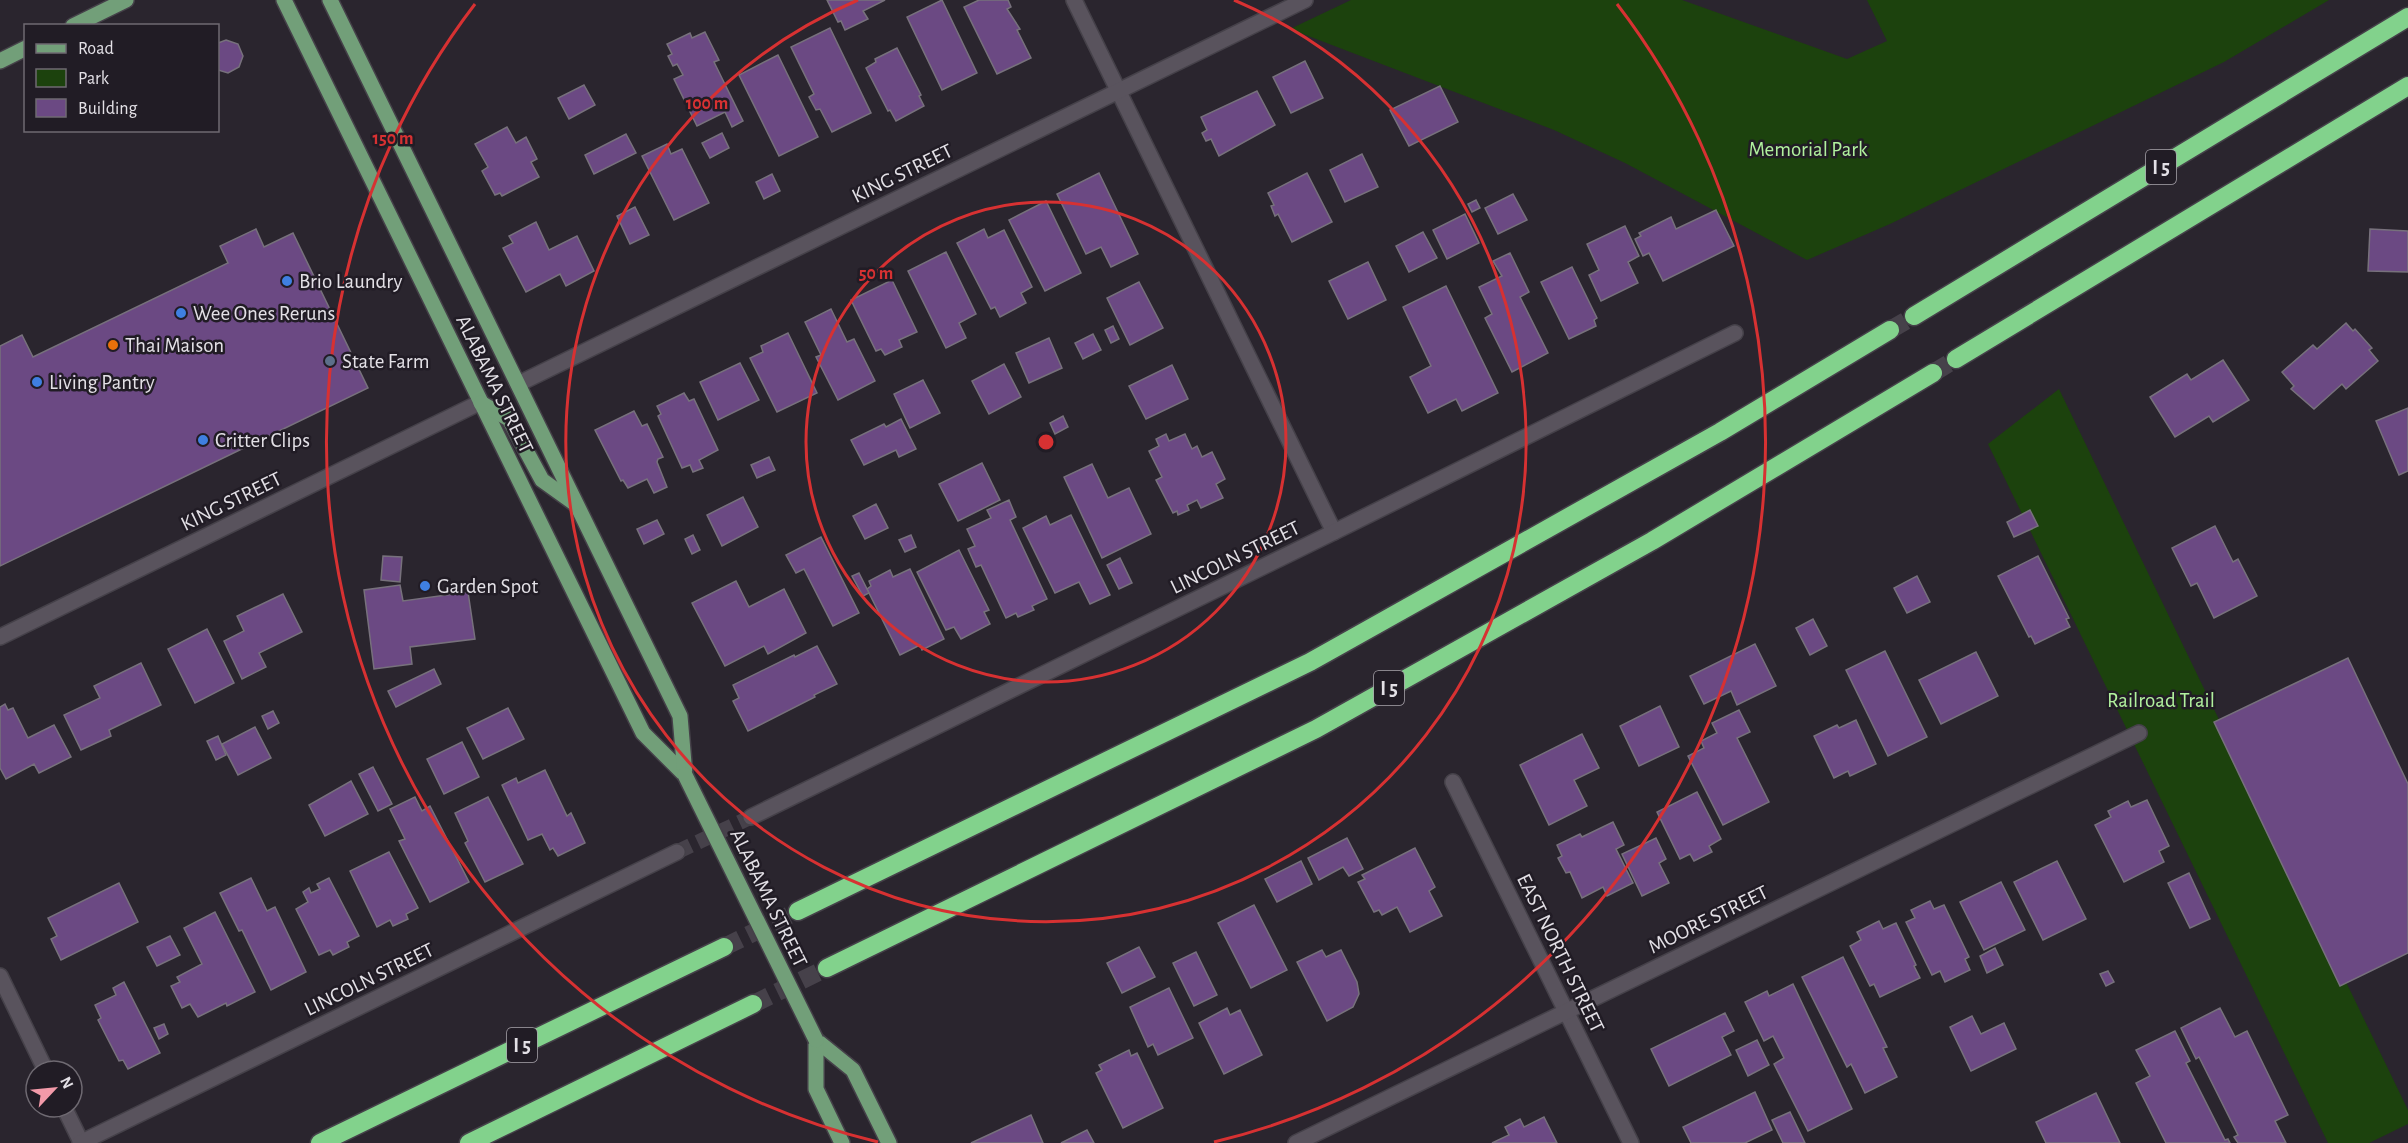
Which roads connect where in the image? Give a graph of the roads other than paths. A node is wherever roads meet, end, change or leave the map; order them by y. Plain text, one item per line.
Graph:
1 (126, 0) edge
2 (284, 0) edge
3 (330, 0) edge
4 (1074, 0) edge
5 (1305, 0) edge
6 (2408, 17) edge
7 (77, 24) edge
8 (24, 49) edge
9 (0, 61) edge
10 (2408, 86) edge
11 (1118, 91) junction
12 (1914, 316) tunnel mouth
13 (1890, 330) tunnel mouth
14 (1735, 333) dead end
15 (1956, 358) tunnel mouth
16 (1933, 373) tunnel mouth
17 (518, 384) junction
18 (480, 402) junction
19 (577, 504) junction
20 (1334, 532) junction
21 (0, 637) edge
22 (2139, 733) dead end
23 (685, 775) junction
24 (1453, 782) dead end
25 (752, 817) tunnel mouth
26 (677, 852) tunnel mouth
27 (798, 910) tunnel mouth
28 (724, 947) tunnel mouth
29 (827, 968) tunnel mouth
30 (0, 976) edge
31 (753, 1004) tunnel mouth
32 (1566, 1012) junction
33 (816, 1040) junction
34 (40, 1059) edge
35 (69, 1119) edge
36 (80, 1143) edge
37 (320, 1143) edge
38 (469, 1143) edge
39 (842, 1143) edge
40 (889, 1143) edge
41 (1296, 1143) edge
42 (1631, 1143) edge

1 - 7 main road
2 - 18 main road, ALABAMA STREET
3 - 17 main road, ALABAMA STREET
4 - 11 street
5 - 11 street, KING STREET
6 - 12 highway, I 5
8 - 9 main road
10 - 15 highway
11 - 17 street, KING STREET
11 - 20 street
13 - 27 highway
14 - 20 street, LINCOLN STREET
16 - 29 highway, I 5
17 - 19 main road, ALABAMA STREET
18 - 19 main road
18 - 21 street, KING STREET
18 - 23 main road, ALABAMA STREET
19 - 23 main road, ALABAMA STREET
20 - 25 street, LINCOLN STREET
22 - 32 street, MOORE STREET
23 - 33 main road, ALABAMA STREET, bridge
24 - 32 street, EAST NORTH STREET
26 - 36 street, LINCOLN STREET
28 - 37 highway, I 5
30 - 34 street
31 - 38 highway
32 - 41 street, MOORE STREET
32 - 42 street, EAST NORTH STREET
33 - 39 main road, ALABAMA STREET
33 - 40 main road, ALABAMA STREET
35 - 36 street

